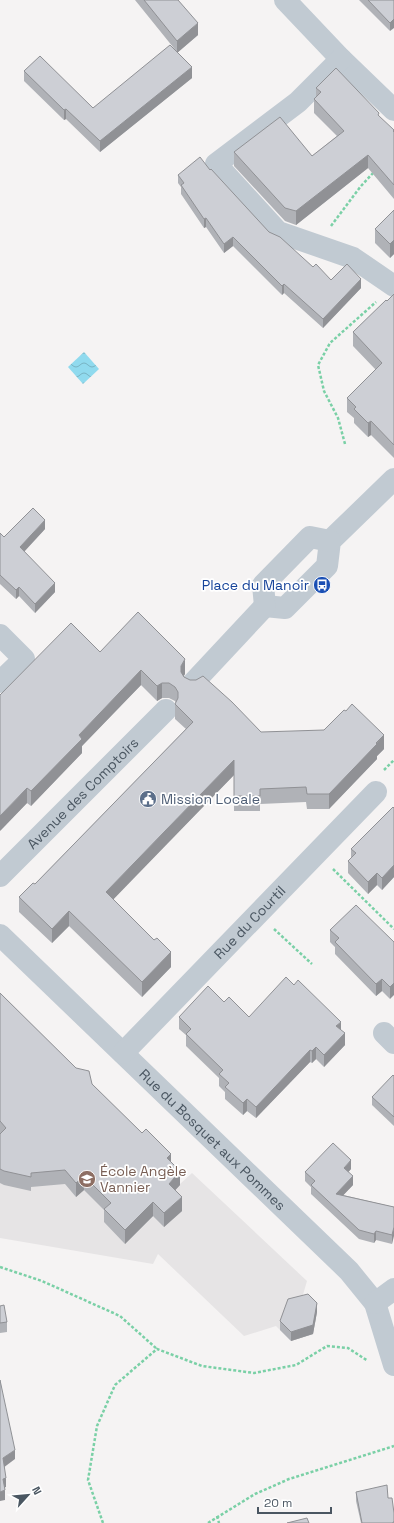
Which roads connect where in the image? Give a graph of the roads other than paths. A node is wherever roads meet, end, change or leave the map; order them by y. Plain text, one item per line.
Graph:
1 (285, 0) edge
2 (341, 59) junction
3 (394, 110) edge
4 (394, 287) edge
5 (394, 479) edge
6 (330, 541) junction
7 (266, 606) junction
8 (0, 635) edge
9 (0, 682) edge
10 (193, 683) edge
11 (166, 710) dead end
12 (376, 792) dead end
13 (0, 876) edge
14 (0, 935) edge
15 (123, 1053) junction
16 (394, 1289) edge
17 (375, 1303) junction
18 (384, 1365) edge

1 - 2 street
2 - 3 street
2 - 4 street
5 - 6 street
6 - 7 street
6 - 7 street
7 - 10 street
8 - 9 street
11 - 13 street, Avenue des Comptoirs
12 - 15 street, Rue du Courtil
14 - 15 street, Rue du Bosquet aux Pommes
15 - 17 street, Rue du Bosquet aux Pommes
16 - 17 street
17 - 18 street, Rue du Bosquet aux Pommes

